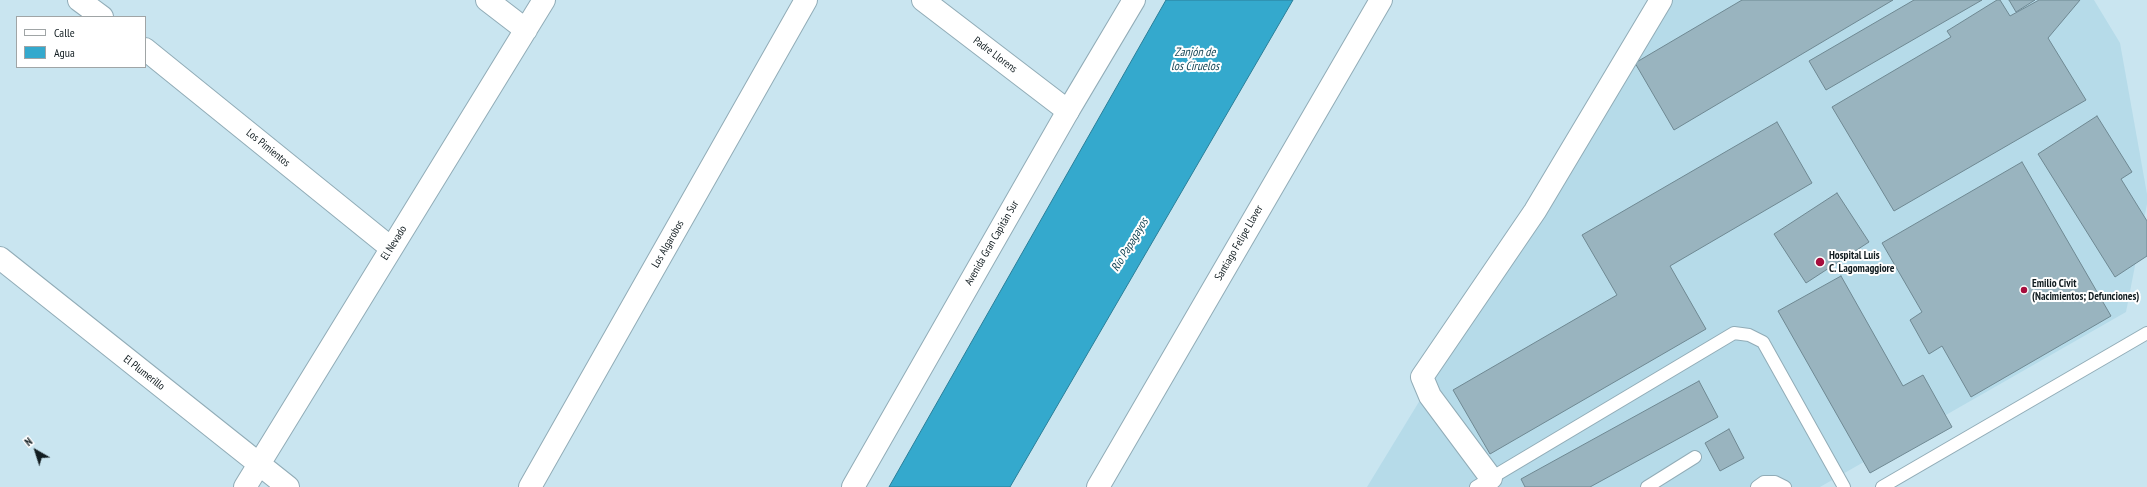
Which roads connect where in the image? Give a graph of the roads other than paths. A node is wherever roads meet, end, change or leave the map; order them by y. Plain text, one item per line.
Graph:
1 (79, 0) edge
2 (487, 0) edge
3 (544, 0) edge
4 (806, 0) edge
5 (923, 0) edge
6 (1134, 0) edge
7 (1381, 0) edge
8 (1661, 0) edge
9 (101, 16) edge
10 (526, 30) junction
11 (146, 50) edge
12 (1068, 111) junction
13 (391, 248) junction
14 (0, 258) edge
15 (2147, 333) edge
16 (1695, 457) dead end
17 (259, 464) junction
18 (1104, 483) edge
19 (1488, 484) edge
20 (245, 487) edge
21 (288, 487) edge
22 (530, 487) edge
23 (853, 487) edge
24 (1647, 487) edge
25 (1757, 487) edge
26 (1785, 487) edge
27 (1844, 487) edge
28 (1882, 487) edge

1 - 9 street
2 - 10 street
3 - 10 street, El Nevado
4 - 22 street, Los Algarobos
5 - 12 street, Padre Llorens
6 - 12 street, Avenida Gran Capitán Sur
7 - 18 street, Santiago Felipe Llaver
8 - 19 street
10 - 13 street, El Nevado
11 - 13 street, Los Pimientos
12 - 23 street, Avenida Gran Capitán Sur
13 - 17 street, El Nevado
14 - 17 street, El Plumerillo
15 - 28 lane
16 - 24 lane
17 - 20 street, El Nevado
17 - 21 street, El Plumerillo
19 - 27 lane
25 - 26 lane

